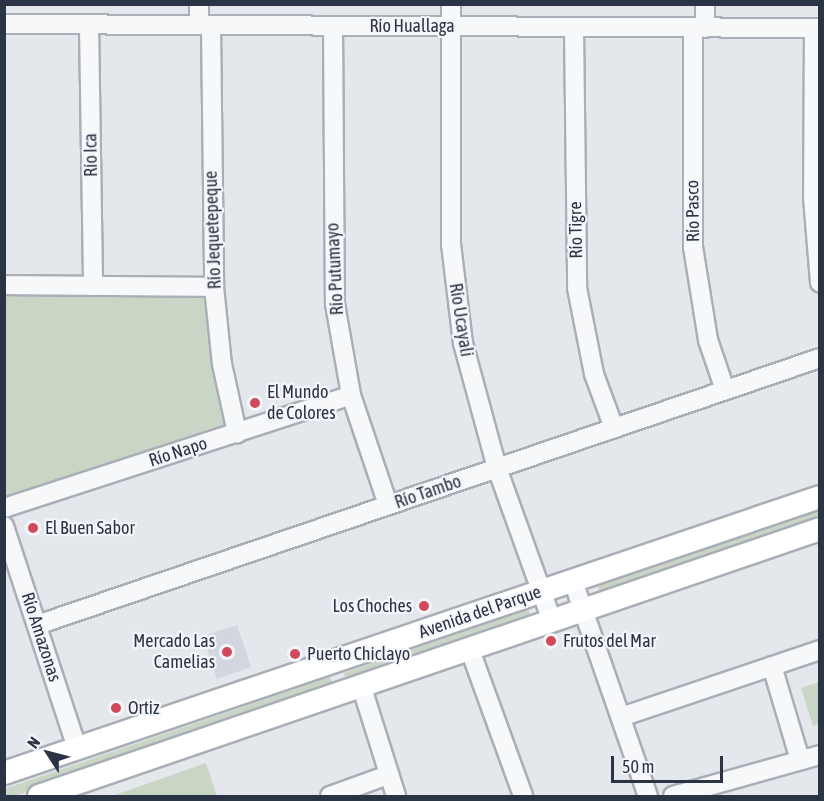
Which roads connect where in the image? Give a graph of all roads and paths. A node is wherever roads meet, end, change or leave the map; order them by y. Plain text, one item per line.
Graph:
1 (199, 4) edge
2 (451, 4) edge
3 (705, 4) edge
4 (4, 24) edge
5 (89, 25) junction
6 (205, 25) junction
7 (333, 26) junction
8 (451, 26) junction
9 (574, 27) junction
10 (699, 28) junction
11 (817, 28) edge
12 (819, 283) edge
13 (4, 285) edge
14 (93, 286) junction
15 (214, 288) junction
16 (819, 358) edge
17 (725, 390) junction
18 (351, 395) junction
19 (614, 428) junction
20 (237, 433) junction
21 (497, 468) junction
22 (819, 497) edge
23 (388, 506) junction
24 (4, 508) edge
25 (4, 526) edge
26 (819, 529) edge
27 (573, 581) junction
28 (541, 591) junction
29 (583, 610) junction
30 (552, 621) junction
31 (37, 625) junction
32 (470, 650) junction
33 (819, 650) edge
34 (771, 666) junction
35 (362, 688) junction
36 (621, 717) junction
37 (77, 748) junction
38 (819, 755) edge
39 (800, 760) junction
40 (4, 772) edge
41 (388, 775) junction
42 (39, 796) edge
43 (330, 796) edge
44 (396, 796) edge
45 (522, 796) edge
46 (648, 796) edge
47 (673, 796) edge

1 - 6 street, Río Jequetepeque
2 - 8 street, Río Ucayali
3 - 10 street, Río Pasco
4 - 5 street, Río Huallaga
5 - 6 street, Río Huallaga
5 - 14 street, Río Ica
6 - 7 street, Río Huallaga
6 - 15 street, Río Jequetepeque
7 - 8 street, Río Huallaga
7 - 18 street, Río Putumayo
8 - 9 street, Río Huallaga
8 - 21 street, Río Ucayali
9 - 10 street, Río Huallaga
9 - 19 street, Río Tigre
10 - 11 street, Río Huallaga
10 - 17 street, Río Pasco
11 - 12 street
13 - 14 street
14 - 15 street
15 - 20 street, Río Jequetepeque
16 - 17 street, Río Tambo
17 - 19 street, Río Tambo
18 - 20 street, Río Napo
18 - 23 street, Río Putumayo
19 - 21 street, Río Tambo
20 - 24 street, Río Napo
21 - 23 street, Río Tambo
21 - 28 street, Río Ucayali
22 - 27 main road, Avenida del Parque
23 - 31 street, Río Tambo
25 - 31 street, Río Amazonas
26 - 29 main road, Avenida del Parque
27 - 28 main road, Avenida del Parque
27 - 29 street
28 - 30 street, Río Ucayali
28 - 37 main road, Avenida del Parque
29 - 30 main road, Avenida del Parque
29 - 36 street
30 - 32 main road, Avenida del Parque
31 - 37 street, Río Amazonas
32 - 35 main road, Avenida del Parque
32 - 45 street
33 - 34 street
34 - 36 street
34 - 39 street
35 - 41 street
35 - 42 main road, Avenida del Parque
36 - 46 street
37 - 40 main road, Avenida del Parque
38 - 39 street
39 - 47 street
41 - 43 street
41 - 44 street

